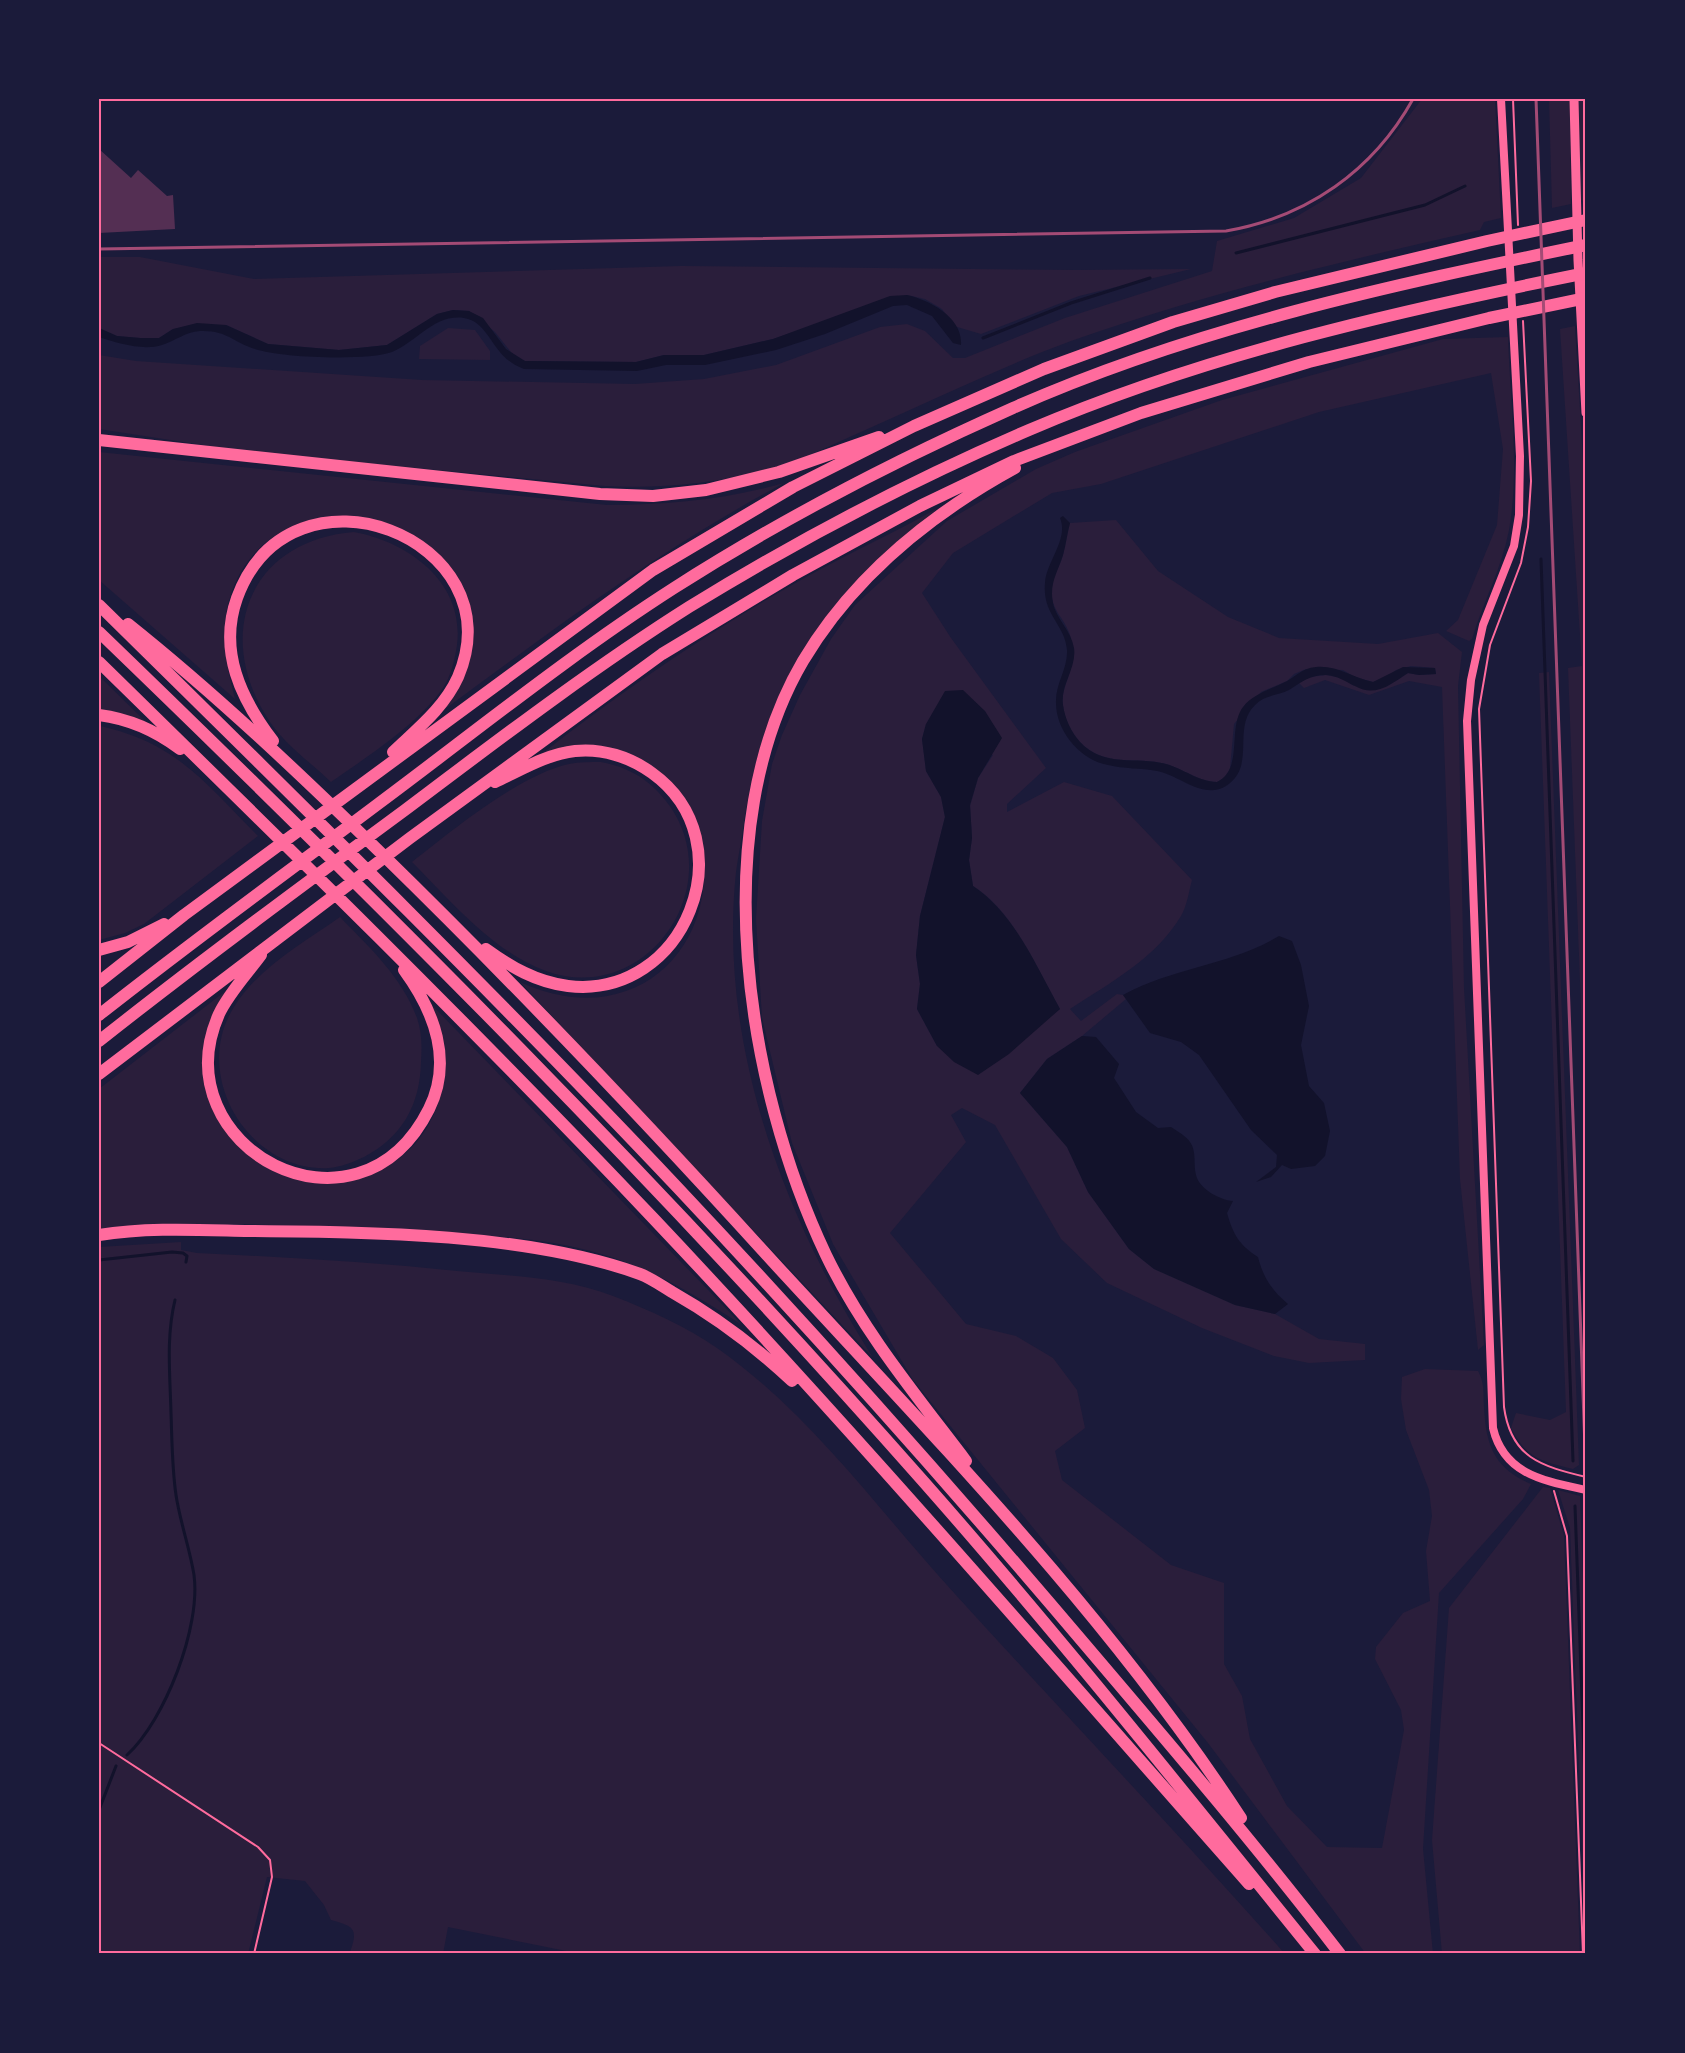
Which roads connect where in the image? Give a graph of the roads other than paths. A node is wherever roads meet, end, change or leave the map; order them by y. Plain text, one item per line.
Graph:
1 (1501, 99) edge
2 (1574, 99) edge
3 (1586, 220) edge
4 (1586, 245) edge
5 (1586, 273) edge
6 (1586, 298) edge
7 (1586, 413) edge
8 (914, 426) junction
9 (99, 440) edge
10 (1058, 444) junction
11 (99, 603) edge
12 (99, 632) edge
13 (99, 662) edge
14 (99, 715) edge
15 (294, 768) junction
16 (217, 777) junction
17 (357, 786) junction
18 (468, 795) junction
19 (184, 915) junction
20 (461, 931) junction
21 (379, 935) junction
22 (272, 942) junction
23 (99, 950) edge
24 (99, 982) edge
25 (99, 1015) edge
26 (99, 1041) edge
27 (99, 1074) edge
28 (99, 1235) edge
29 (861, 1445) junction
30 (1586, 1490) edge
31 (1009, 1519) junction
32 (1271, 1864) junction
33 (1310, 1954) edge
34 (1315, 1954) edge
35 (1340, 1954) edge

1 - 30 street
2 - 7 main road
3 - 8 highway
4 - 25 highway
5 - 26 highway
6 - 10 highway
8 - 9 highway
8 - 17 highway
10 - 18 highway
10 - 31 highway
11 - 15 highway
11 - 32 highway
12 - 34 highway
13 - 16 highway
14 - 16 highway
15 - 17 highway
15 - 20 highway
16 - 21 highway
17 - 19 highway
18 - 20 highway
18 - 22 highway
19 - 23 highway
19 - 24 highway
20 - 31 highway
21 - 22 highway
21 - 29 highway
22 - 27 highway
28 - 29 highway
29 - 33 highway
31 - 32 highway
32 - 35 highway

